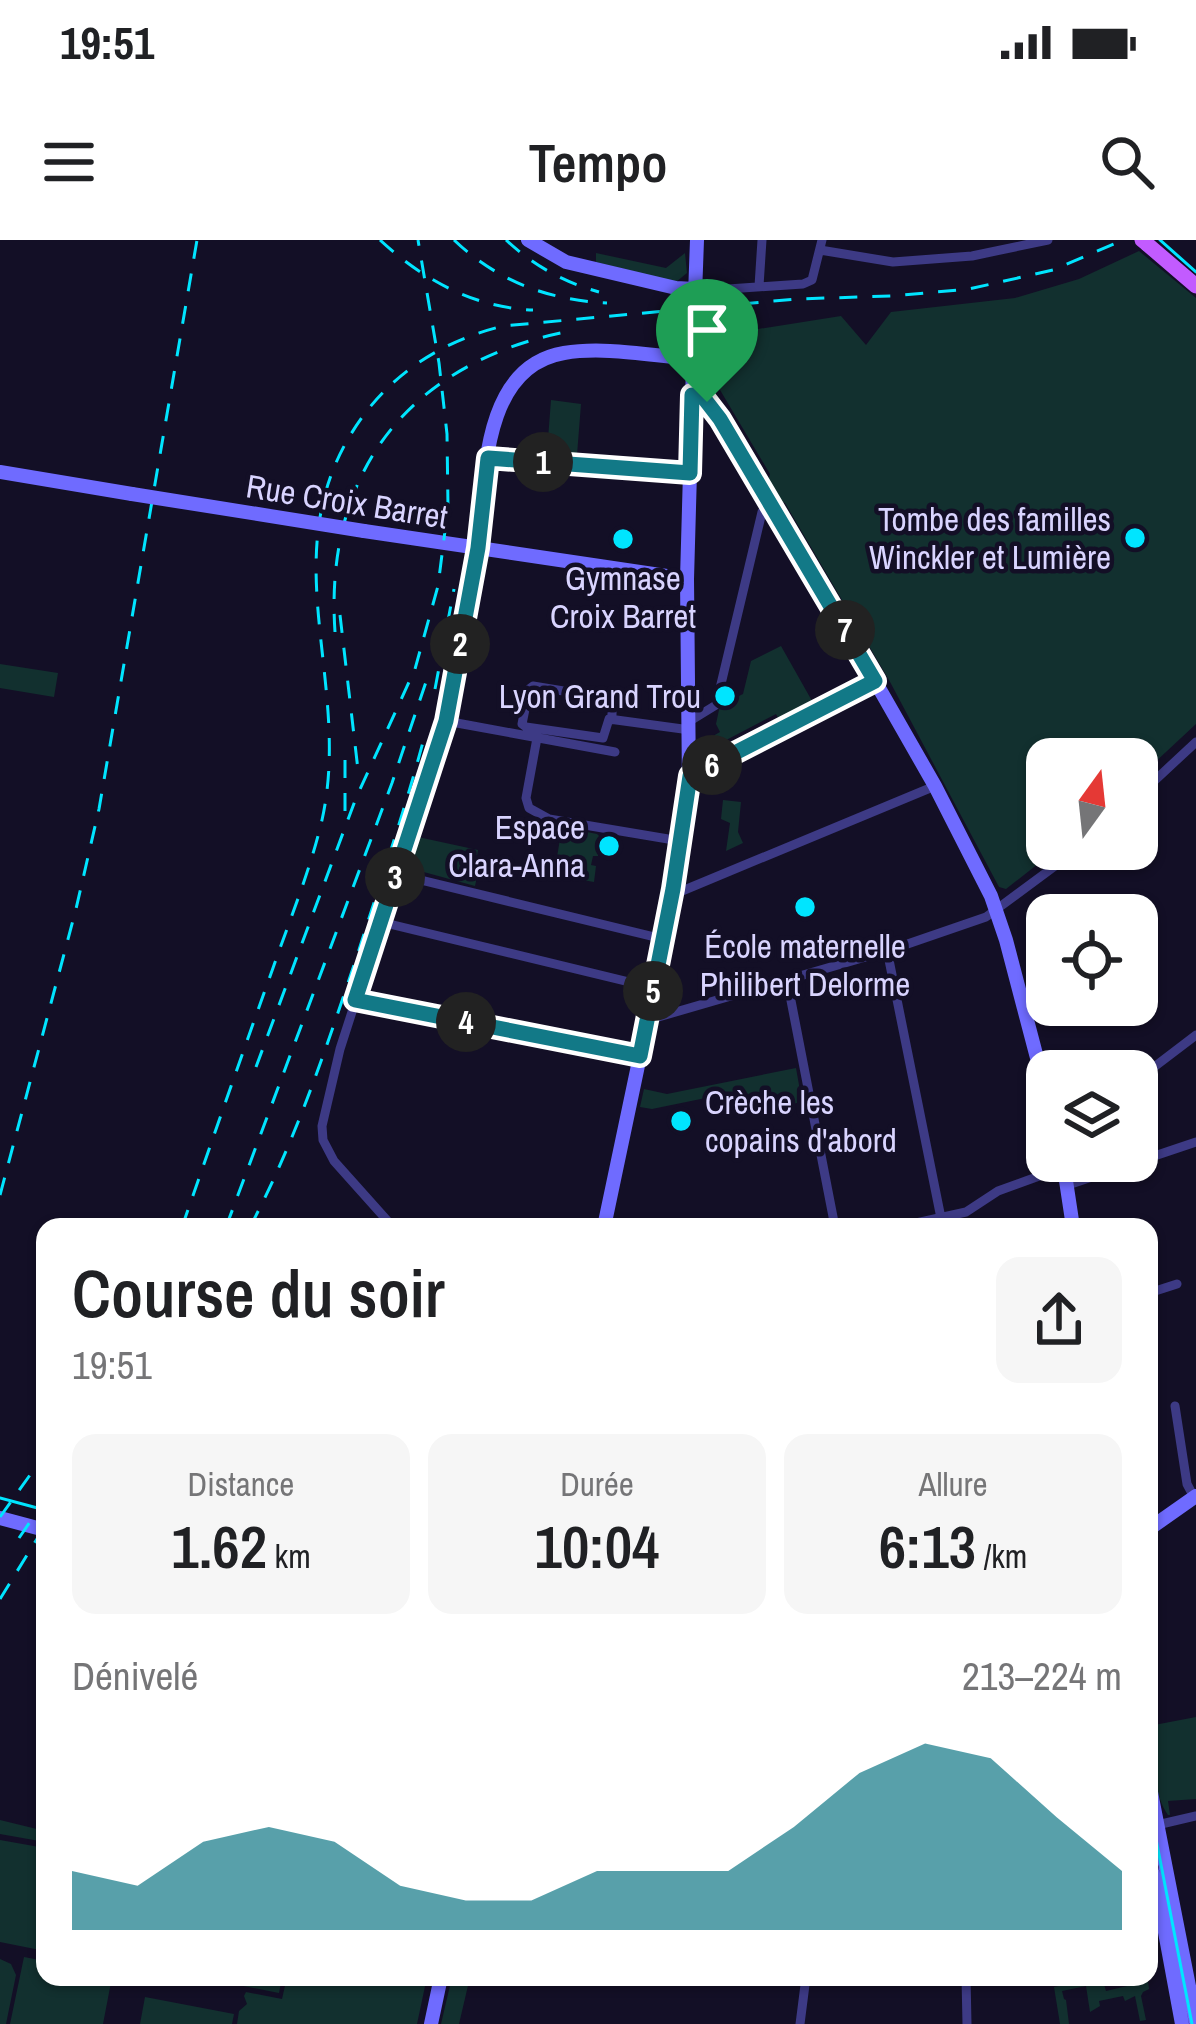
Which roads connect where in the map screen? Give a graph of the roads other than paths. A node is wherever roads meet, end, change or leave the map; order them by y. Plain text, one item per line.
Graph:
1 (529, 240) edge
2 (698, 240) edge
3 (762, 240) edge
4 (971, 240) edge
5 (1048, 240) edge
6 (821, 245) edge
7 (1153, 245) edge
8 (973, 256) junction
9 (759, 286) junction
10 (1196, 286) edge
11 (695, 290) junction
12 (694, 359) junction
13 (692, 395) junction
14 (488, 458) junction
15 (0, 472) edge
16 (690, 473) junction
17 (766, 497) junction
18 (478, 548) junction
19 (687, 579) junction
20 (875, 681) junction
21 (612, 719) junction
22 (446, 721) junction
23 (690, 725) junction
24 (536, 738) junction
25 (1196, 742) edge
26 (615, 752) dead end
27 (690, 776) junction
28 (1158, 777) edge
29 (935, 787) junction
30 (680, 841) junction
31 (1050, 870) edge
32 (396, 874) junction
33 (673, 889) junction
34 (997, 910) junction
35 (380, 922) junction
36 (663, 939) junction
37 (886, 950) junction
38 (787, 980) junction
39 (654, 988) junction
40 (355, 1000) junction
41 (648, 1020) junction
42 (1196, 1035) edge
43 (1035, 1050) edge
44 (640, 1056) junction
45 (1158, 1064) edge
46 (1196, 1142) edge
47 (1026, 1180) edge
48 (1067, 1182) edge
49 (1068, 1185) junction
50 (385, 1218) edge
51 (606, 1218) edge
52 (833, 1218) edge
53 (941, 1218) joint
54 (1072, 1218) edge
55 (1177, 1284) dead end
56 (1158, 1290) edge
57 (1175, 1406) dead end
58 (1195, 1496) edge
59 (0, 1518) edge
60 (1158, 1520) edge
61 (36, 1528) edge
62 (1196, 1816) edge
63 (1158, 1825) edge
64 (1158, 1875) edge
65 (1158, 1894) edge
66 (439, 1986) edge
67 (803, 1986) edge
68 (966, 1986) edge
69 (1196, 2023) edge
70 (431, 2024) edge
71 (800, 2024) edge
72 (968, 2024) edge
73 (1183, 2024) edge

1 - 11 street
2 - 11 street
3 - 9 street
4 - 8 street
5 - 8 street
6 - 8 street
6 - 9 street
7 - 10 main road
9 - 11 street
11 - 12 street, bridge
12 - 13 street
12 - 14 street
13 - 16 street
13 - 17 street
14 - 16 street
14 - 18 street
15 - 18 street, Rue Croix Barret, bridge
16 - 19 street
17 - 20 street
17 - 23 street
18 - 19 street, Rue Croix Barret
18 - 22 street
19 - 23 street
20 - 27 street
20 - 29 street
21 - 21 street
21 - 23 street
22 - 24 street
22 - 32 street
23 - 27 street
24 - 26 street
24 - 30 street
25 - 28 street
27 - 30 street
29 - 33 street
29 - 34 street
30 - 33 street
31 - 34 street
32 - 35 street
32 - 36 street
33 - 36 street
34 - 37 street
34 - 43 street
35 - 39 street
35 - 40 street
36 - 39 street
37 - 38 street
37 - 53 street
38 - 41 street
38 - 52 street
39 - 41 street
40 - 44 street
40 - 50 street
41 - 44 street
42 - 45 street
44 - 51 street
46 - 49 street
47 - 53 street
48 - 49 street
49 - 54 street
55 - 56 street
57 - 58 street
58 - 60 street
59 - 61 street
62 - 63 street
64 - 69 street
65 - 73 street
66 - 70 street
67 - 71 street
68 - 72 street

